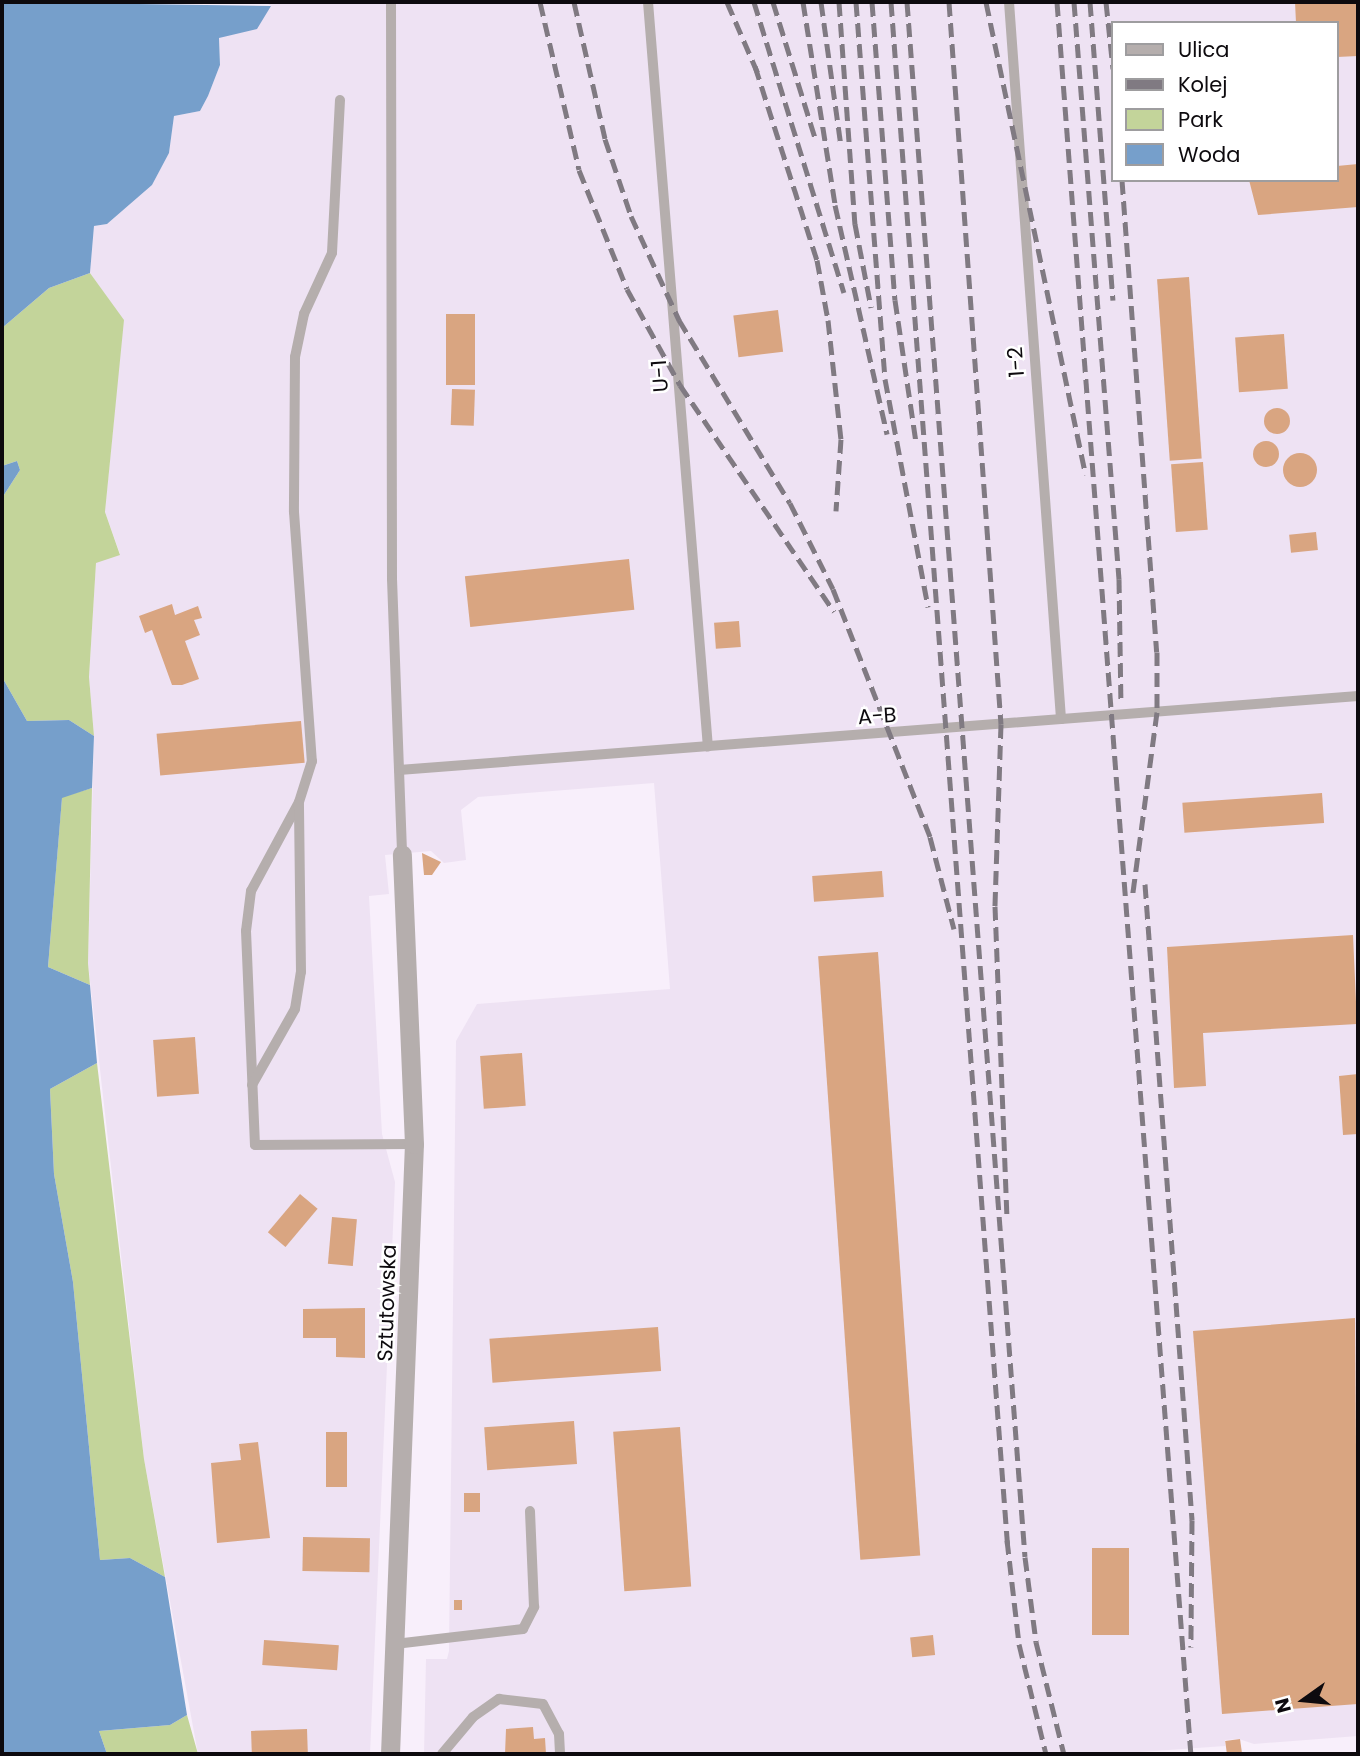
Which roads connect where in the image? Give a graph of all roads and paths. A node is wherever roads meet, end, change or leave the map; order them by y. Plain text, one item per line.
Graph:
1 (391, 2) edge
2 (648, 2) edge
3 (1009, 2) edge
4 (340, 100) dead end
5 (1358, 696) edge
6 (1061, 719) junction
7 (708, 747) junction
8 (399, 770) junction
9 (299, 802) junction
10 (402, 854) joint
11 (252, 1086) junction
12 (414, 1144) junction
13 (530, 1511) dead end
14 (395, 1644) junction
15 (390, 1754) edge
16 (442, 1754) edge
17 (560, 1754) edge

1 - 8 lane
2 - 7 lane, U-1
3 - 6 lane, 1-2
4 - 9 lane
5 - 6 lane, A-B
6 - 7 lane, A-B
7 - 8 lane, A-B
8 - 10 lane
9 - 11 lane
9 - 11 lane
10 - 12 street, Sztutowska
11 - 12 lane
12 - 14 street, Sztutowska
13 - 14 lane
14 - 15 street, Sztutowska
16 - 17 lane

